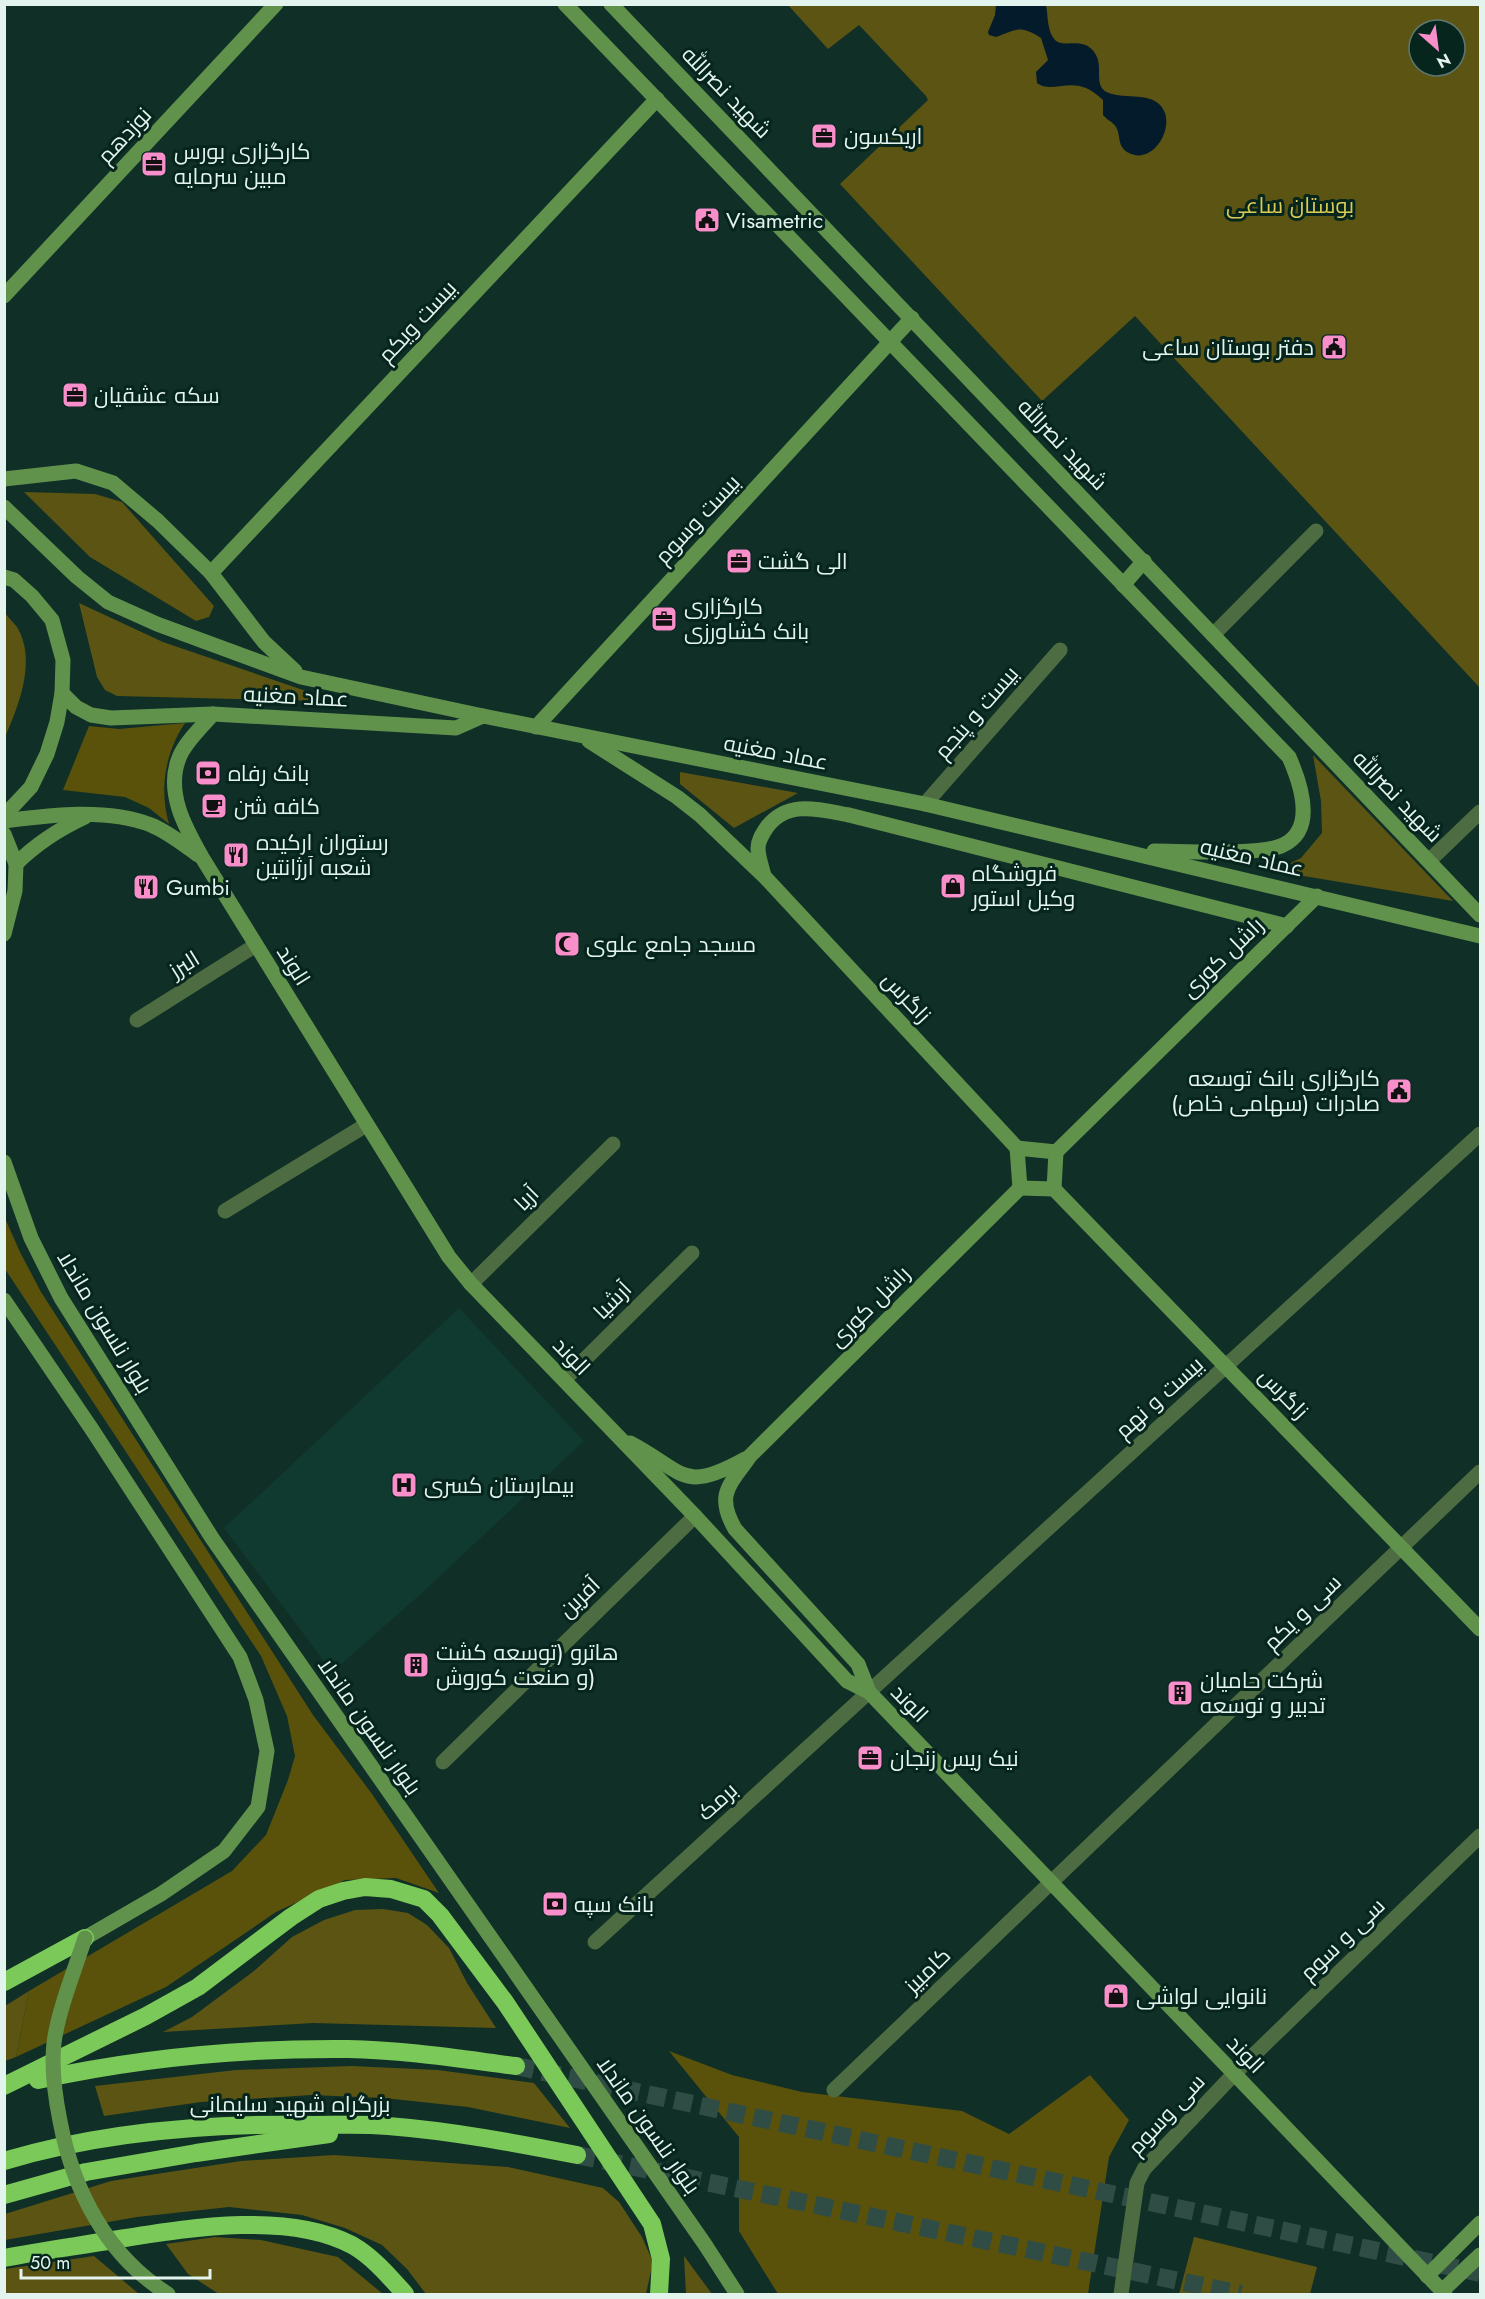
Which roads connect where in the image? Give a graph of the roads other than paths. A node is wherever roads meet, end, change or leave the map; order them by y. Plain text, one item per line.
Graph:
1 (276, 4) edge
2 (565, 4) edge
3 (611, 4) edge
4 (657, 99) junction
5 (4, 296) edge
6 (912, 318) junction
7 (890, 342) junction
8 (4, 479) edge
9 (4, 507) edge
10 (1316, 531) dead end
11 (1143, 561) junction
12 (211, 573) junction
13 (8, 576) edge
14 (1124, 585) junction
15 (1214, 635) junction
16 (1060, 650) dead end
17 (301, 677) junction
18 (62, 693) junction
19 (213, 714) junction
20 (483, 716) junction
21 (536, 727) junction
22 (581, 736) junction
23 (855, 790) junction
24 (925, 804) junction
25 (1480, 812) edge
26 (88, 815) junction
27 (849, 815) junction
28 (4, 816) edge
29 (4, 820) edge
30 (4, 834) edge
31 (1130, 852) junction
32 (202, 859) junction
33 (1429, 861) junction
34 (16, 864) junction
35 (764, 876) junction
36 (1317, 896) junction
37 (1480, 915) edge
38 (1287, 926) junction
39 (4, 934) edge
40 (1480, 936) edge
41 (256, 945) junction
42 (137, 1020) dead end
43 (366, 1125) junction
44 (1480, 1134) edge
45 (613, 1144) dead end
46 (1017, 1148) junction
47 (1056, 1152) junction
48 (4, 1162) edge
49 (1020, 1188) junction
50 (1054, 1189) junction
51 (225, 1211) dead end
52 (692, 1253) dead end
53 (471, 1284) junction
54 (4, 1300) edge
55 (1226, 1366) junction
56 (564, 1380) junction
57 (614, 1435) junction
58 (750, 1456) junction
59 (1480, 1472) edge
60 (695, 1516) junction
61 (1402, 1548) junction
62 (1480, 1629) edge
63 (869, 1692) junction
64 (443, 1762) dead end
65 (1480, 1836) edge
66 (1051, 1883) junction
67 (85, 1938) junction
68 (596, 1942) dead end
69 (4, 1982) edge
70 (516, 2066) tunnel mouth
71 (1234, 2074) junction
72 (4, 2087) edge
73 (834, 2090) dead end
74 (387, 2126) junction
75 (577, 2155) tunnel mouth
76 (4, 2161) edge
77 (4, 2195) edge
78 (1480, 2223) edge
79 (1480, 2256) edge
80 (4, 2258) edge
81 (1427, 2276) junction
82 (1442, 2294) edge
83 (168, 2295) edge
84 (405, 2295) edge
85 (659, 2295) edge
86 (737, 2295) edge
87 (1120, 2295) edge

1 - 5 main road, نوزدهم
2 - 4 main road
3 - 6 main road, شهید نصرالله
4 - 7 main road
4 - 12 main road, بیست ویکم
6 - 7 main road, بیست وسوم
6 - 11 main road, شهید نصرالله
7 - 14 main road
7 - 21 main road, بیست وسوم
8 - 12 main road
9 - 17 main road
10 - 15 street
11 - 14 main road
11 - 15 main road, شهید نصرالله
12 - 17 main road
13 - 18 main road
14 - 31 main road
15 - 33 main road, شهید نصرالله
16 - 24 street, بیست و پنجم
17 - 20 main road
18 - 19 main road, عماد مغنیه
18 - 28 main road
19 - 20 main road, عماد مغنیه
19 - 32 main road, الوند
20 - 21 main road, عماد مغنیه
21 - 22 main road, عماد مغنیه
22 - 23 main road, عماد مغنیه
22 - 35 main road, زاگرس
23 - 24 main road, عماد مغنیه
23 - 27 main road
24 - 31 main road, عماد مغنیه
25 - 33 street
26 - 29 main road
26 - 32 main road
26 - 34 main road
27 - 35 main road
27 - 38 main road
30 - 34 main road
31 - 36 main road, عماد مغنیه
32 - 41 main road, الوند
33 - 37 main road, شهید نصرالله
34 - 39 main road
35 - 46 main road, زاگرس
36 - 38 main road, راشل کوری
36 - 40 main road, عماد مغنیه
38 - 47 main road, راشل کوری
41 - 42 street, البرز
41 - 43 main road, الوند
43 - 51 street
43 - 53 main road, الوند
44 - 55 street, بیست و نهم
45 - 53 street, آریا
46 - 47 main road
46 - 49 main road
47 - 50 main road
48 - 86 main road, بلوار نلسون ماندلا
49 - 50 main road
49 - 58 main road, راشل کوری
50 - 55 main road, زاگرس
52 - 56 street, آرشیا
53 - 56 main road, الوند
54 - 67 main road
55 - 61 main road, زاگرس
55 - 63 street, بیست و نهم
56 - 57 main road, الوند
57 - 58 main road
57 - 60 main road, الوند
58 - 63 main road
59 - 61 street, سی و یکم
60 - 63 main road, الوند
60 - 64 street, آفرین
61 - 62 main road, زاگرس
61 - 66 street, سی و یکم
63 - 66 main road, الوند
63 - 68 street, برمک
65 - 71 street, سی و سوم
66 - 71 main road, الوند
66 - 73 street, کامبیز
67 - 69 highway
67 - 83 main road, bridge
70 - 72 highway
71 - 81 main road, الوند
71 - 87 street, سی وسوم
72 - 85 highway
74 - 75 highway, بزرگراه شهید سلیمانی
74 - 76 highway, بزرگراه شهید سلیمانی
74 - 77 highway
78 - 81 main road
79 - 82 main road
80 - 84 highway
81 - 82 main road, الوند

